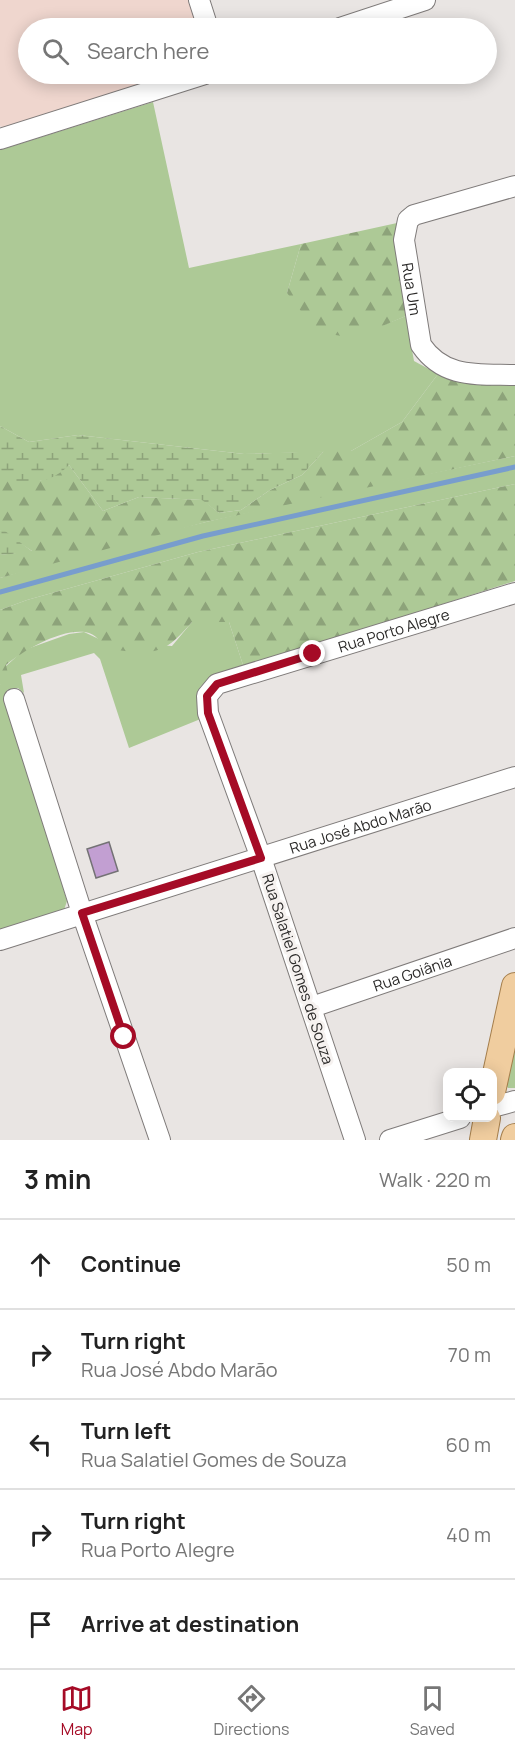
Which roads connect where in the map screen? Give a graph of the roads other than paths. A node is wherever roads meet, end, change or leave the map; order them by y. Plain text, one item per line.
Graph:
1 (199, 0) edge
2 (425, 0) edge
3 (205, 18) edge
4 (370, 18) edge
5 (173, 84) edge
6 (0, 139) edge
7 (515, 186) edge
8 (515, 375) edge
9 (515, 593) edge
10 (207, 696) joint
11 (15, 699) dead end
12 (515, 777) edge
13 (261, 858) junction
14 (82, 913) junction
15 (515, 938) edge
16 (0, 940) edge
17 (515, 986) edge
18 (312, 1006) junction
19 (497, 1069) edge
20 (515, 1101) edge
21 (497, 1106) edge
22 (447, 1122) edge
23 (486, 1122) edge
24 (160, 1140) edge
25 (355, 1140) edge
26 (390, 1140) edge
27 (483, 1140) edge

1 - 3 street
2 - 4 street
5 - 6 street
7 - 8 street, Rua Um
9 - 10 street, Rua Porto Alegre
10 - 13 street, Rua Salatiel Gomes de Souza
11 - 14 street
12 - 13 street, Rua José Abdo Marão
13 - 14 street, Rua José Abdo Marão
13 - 18 street, Rua Salatiel Gomes de Souza
14 - 16 street, Rua José Abdo Marão
14 - 24 street
15 - 18 street, Rua Goiânia
17 - 19 main road
18 - 25 street, Rua Salatiel Gomes de Souza
20 - 21 street
22 - 26 street
23 - 27 main road

